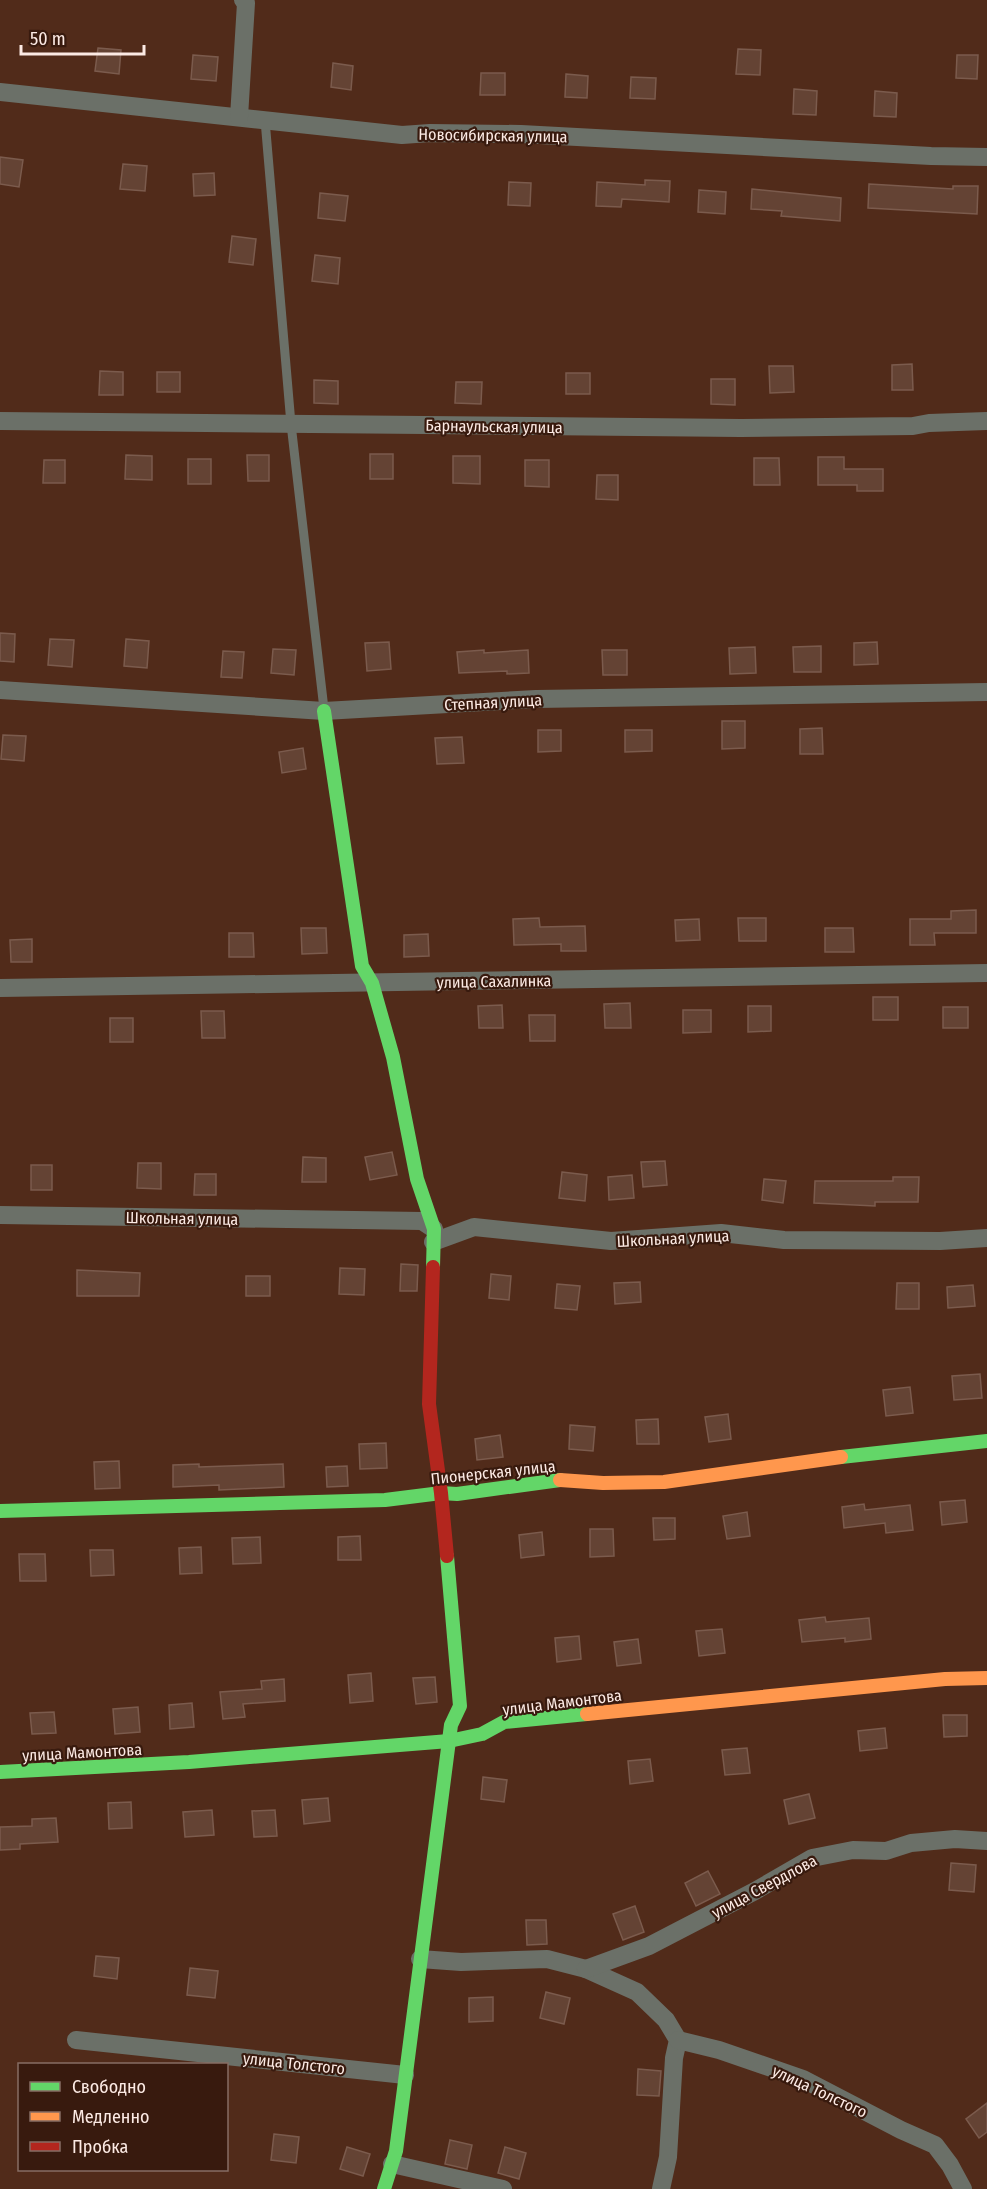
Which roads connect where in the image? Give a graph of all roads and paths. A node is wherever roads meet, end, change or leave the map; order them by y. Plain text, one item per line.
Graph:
1 (247, 1) edge
2 (0, 92) edge
3 (239, 117) junction
4 (265, 120) junction
5 (987, 157) edge
6 (0, 421) edge
7 (987, 421) edge
8 (291, 424) junction
9 (0, 690) edge
10 (987, 692) edge
11 (324, 711) junction
12 (987, 973) edge
13 (372, 983) junction
14 (0, 988) edge
15 (0, 1215) edge
16 (434, 1236) junction
17 (987, 1238) edge
18 (987, 1441) edge
19 (441, 1493) junction
20 (0, 1511) edge
21 (987, 1678) edge
22 (449, 1741) junction
23 (0, 1772) edge
24 (987, 1841) edge
25 (420, 1959) junction
26 (586, 1969) junction
27 (76, 2040) dead end
28 (678, 2040) junction
29 (405, 2075) junction
30 (392, 2164) junction
31 (384, 2189) edge
32 (503, 2189) edge
33 (662, 2189) edge
34 (963, 2189) edge

1 - 3 street
2 - 3 street, Новосибирская улица
3 - 4 street, Новосибирская улица
4 - 5 street, Новосибирская улица
4 - 8 lane
6 - 8 street, Барнаульская улица
7 - 8 street, Барнаульская улица
8 - 11 lane
9 - 11 street, Степная улица
10 - 11 street, Степная улица
11 - 13 street
12 - 13 street, улица Сахалинка
13 - 14 street, улица Сахалинка
13 - 16 street
15 - 16 street, Школьная улица
16 - 17 street, Школьная улица
16 - 19 street
18 - 19 street, Пионерская улица
19 - 20 street, Пионерская улица
19 - 22 street
21 - 22 street, улица Мамонтова
22 - 23 street, улица Мамонтова
22 - 25 street
24 - 26 street, улица Свердлова
25 - 26 street
25 - 29 street
26 - 28 street
27 - 29 street, улица Толстого
28 - 33 street
28 - 34 street, улица Толстого
29 - 30 street
30 - 31 street
30 - 32 street

